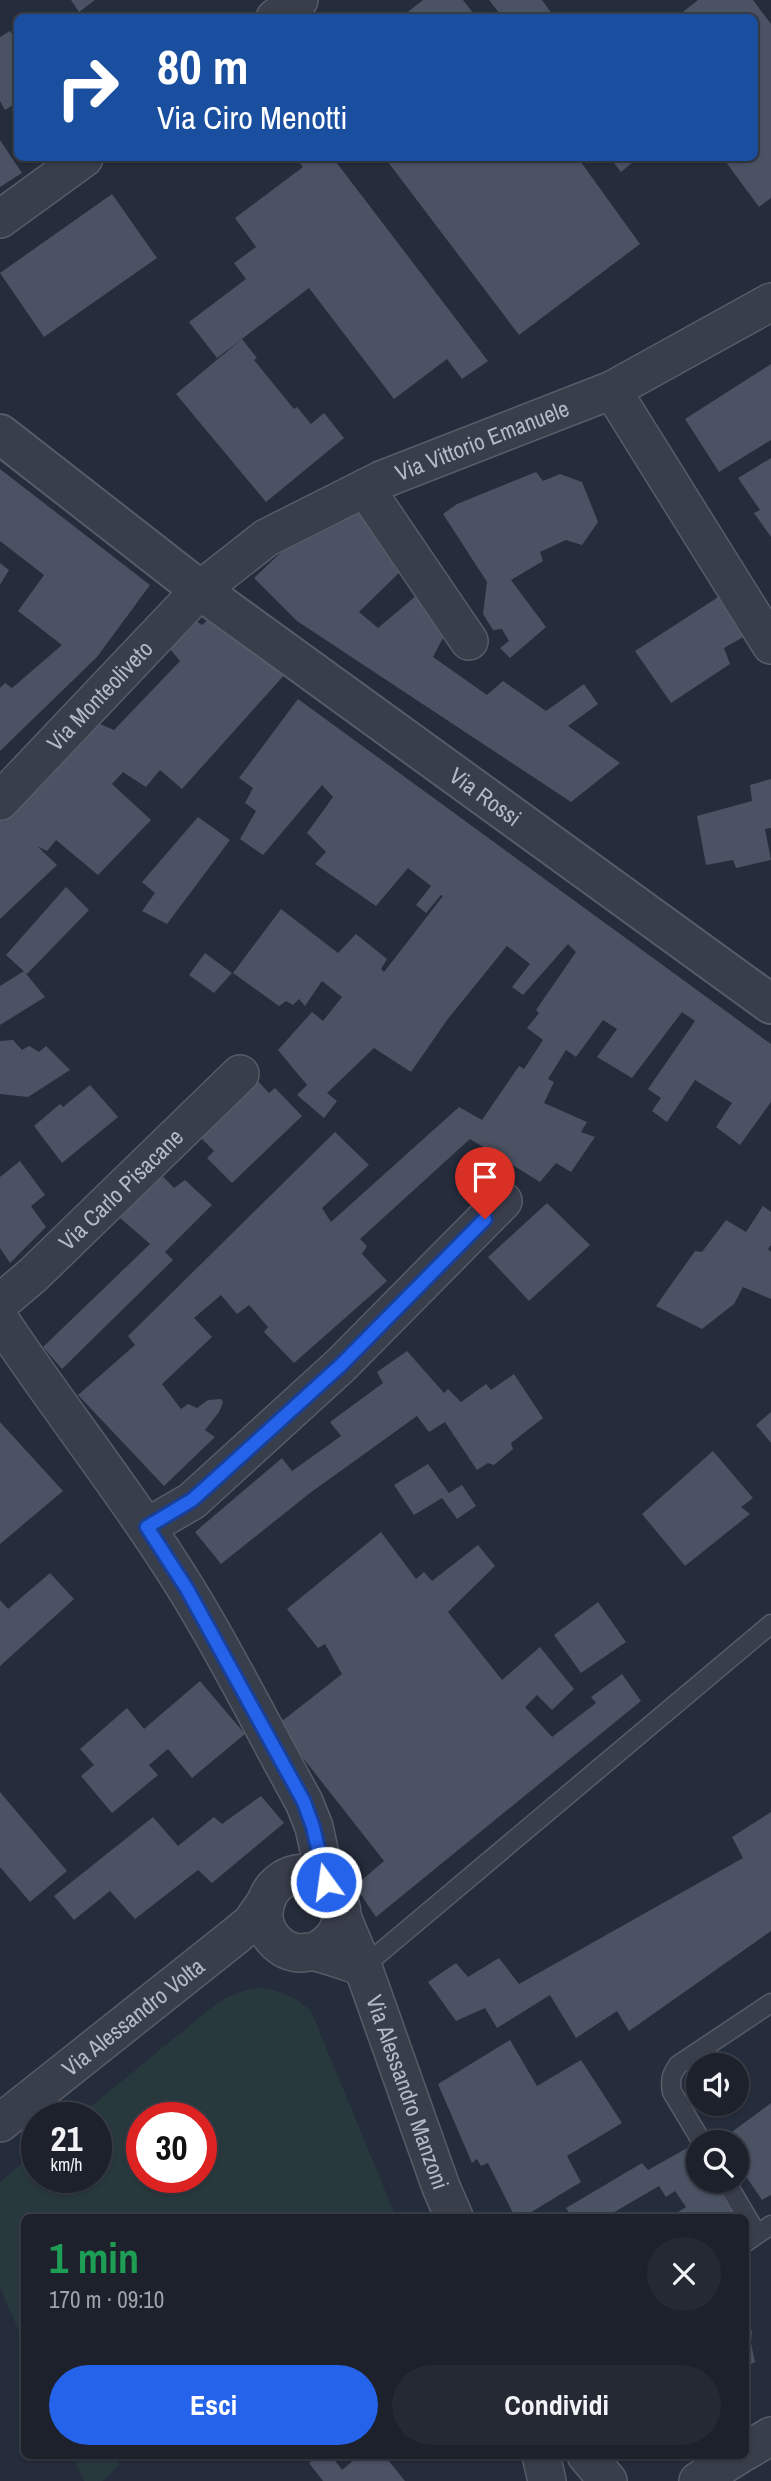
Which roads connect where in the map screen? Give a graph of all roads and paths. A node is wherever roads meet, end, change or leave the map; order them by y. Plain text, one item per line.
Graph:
1 (299, 0) edge
2 (280, 14) edge
3 (80, 161) edge
4 (0, 219) edge
5 (771, 302) edge
6 (612, 390) junction
7 (0, 434) edge
8 (366, 488) junction
9 (200, 590) junction
10 (469, 640) dead end
11 (771, 645) edge
12 (0, 801) edge
13 (771, 1004) edge
14 (240, 1074) dead end
15 (503, 1201) dead end
16 (0, 1303) edge
17 (0, 1320) edge
18 (147, 1527) junction
19 (771, 1624) edge
20 (326, 1882) junction
21 (265, 1903) junction
22 (342, 1917) junction
23 (234, 1937) junction
24 (275, 1942) junction
25 (314, 1952) junction
26 (363, 1967) junction
27 (771, 2003) edge
28 (0, 2123) edge
29 (695, 2130) edge
30 (733, 2193) edge
31 (453, 2214) edge
32 (746, 2214) edge
33 (771, 2435) edge
34 (749, 2449) edge
35 (542, 2459) edge
36 (589, 2459) edge
37 (733, 2459) edge
38 (547, 2481) edge
39 (608, 2481) edge
40 (698, 2481) edge

1 - 2 street
3 - 4 street
5 - 6 street, Via Vittorio Emanuele
6 - 8 street, Via Vittorio Emanuele
6 - 11 street
7 - 9 street, Via Rossi
8 - 9 street, Via Vittorio Emanuele
8 - 10 street
9 - 12 street, Via Monteoliveto
9 - 13 street, Via Rossi
14 - 16 street, Via Carlo Pisacane
15 - 18 street
17 - 18 street
18 - 20 street
19 - 26 lane
20 - 21 street
20 - 22 street
21 - 23 street, Via Alessandro Volta
21 - 24 street
22 - 25 street
22 - 26 street, Via Alessandro Manzoni
23 - 24 street
23 - 28 street, Via Alessandro Volta
24 - 25 street
25 - 26 street, Via Alessandro Manzoni
26 - 31 street, Via Alessandro Manzoni
27 - 29 lane
30 - 32 lane
33 - 34 street
35 - 38 street
36 - 39 street
37 - 40 street

